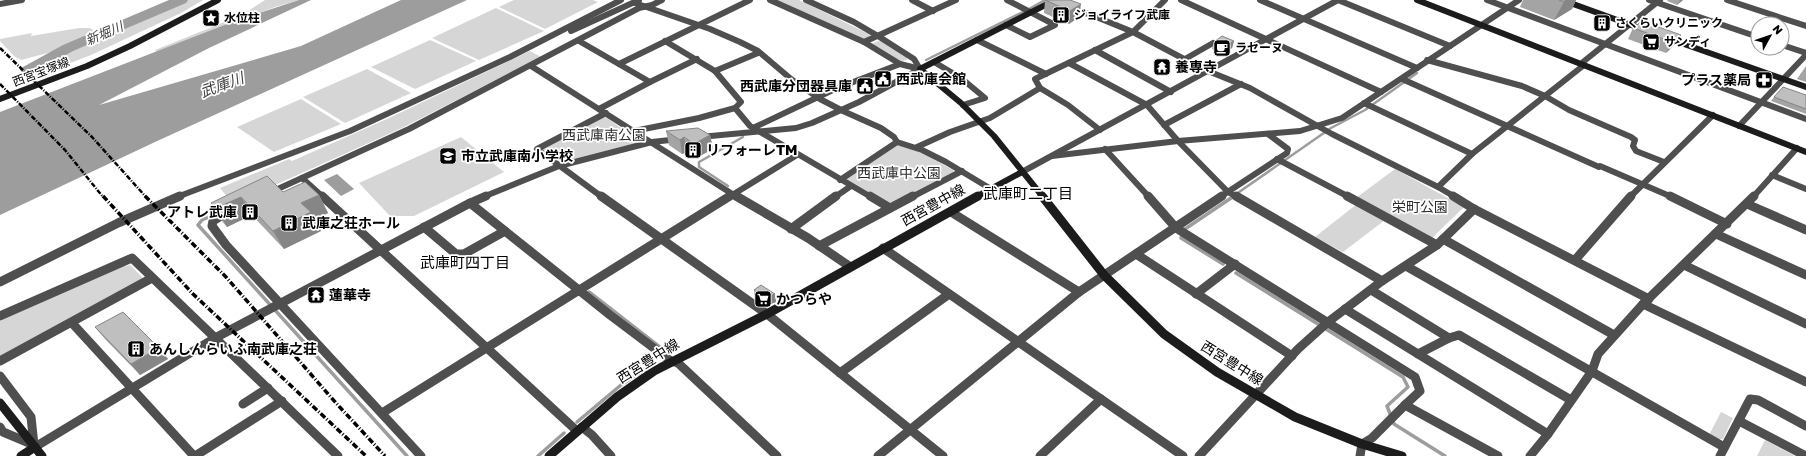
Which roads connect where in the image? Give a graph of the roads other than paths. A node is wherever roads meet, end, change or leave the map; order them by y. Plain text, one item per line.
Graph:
1 (22, 0) edge
2 (208, 0) edge
3 (218, 0) edge
4 (621, 0) edge
5 (662, 0) edge
6 (750, 0) edge
7 (770, 0) edge
8 (806, 0) edge
9 (912, 0) edge
10 (956, 0) edge
11 (1007, 0) edge
12 (1165, 0) edge
13 (1181, 0) edge
14 (1260, 0) edge
15 (1338, 0) edge
16 (1417, 0) edge
17 (1487, 0) edge
18 (1519, 0) edge
19 (1562, 0) edge
20 (1650, 0) edge
21 (1727, 0) edge
22 (1053, 1) edge
23 (1659, 1) edge
24 (637, 2) edge
25 (0, 4) edge
26 (645, 7) junction
27 (1508, 8) junction
28 (198, 10) junction
29 (932, 10) junction
30 (1033, 12) junction
31 (1304, 19) junction
32 (1630, 24) junction
33 (1006, 25) junction
34 (1483, 25) junction
35 (699, 26) junction
36 (1806, 26) edge
37 (1132, 32) junction
38 (1651, 32) edge
39 (1750, 34) edge
40 (1659, 35) edge
41 (878, 36) junction
42 (1267, 39) junction
43 (977, 40) junction
44 (579, 41) junction
45 (665, 41) junction
46 (864, 42) junction
47 (1213, 44) edge
48 (1605, 44) junction
49 (1450, 46) junction
50 (1790, 48) edge
51 (1095, 50) junction
52 (758, 53) junction
53 (1806, 54) edge
54 (510, 57) junction
55 (1185, 59) junction
56 (697, 60) junction
57 (1427, 60) junction
58 (934, 62) junction
59 (1068, 63) junction
60 (619, 64) junction
61 (900, 64) junction
62 (1584, 65) junction
63 (531, 66) junction
64 (1417, 68) junction
65 (920, 69) junction
66 (715, 71) junction
67 (1210, 71) junction
68 (1046, 74) junction
69 (1402, 79) junction
70 (1784, 79) junction
71 (650, 82) junction
72 (1241, 84) junction
73 (1806, 87) edge
74 (1040, 88) junction
75 (1171, 92) junction
76 (1381, 92) junction
77 (818, 96) junction
78 (1544, 96) junction
79 (0, 99) edge
80 (1761, 102) junction
81 (1364, 103) junction
82 (963, 105) junction
83 (1147, 105) junction
84 (735, 108) junction
85 (599, 109) junction
86 (842, 110) junction
87 (606, 113) junction
88 (1713, 115) junction
89 (1806, 119) edge
90 (980, 122) junction
91 (1508, 125) junction
92 (1164, 126) junction
93 (1318, 126) junction
94 (1739, 126) junction
95 (755, 130) junction
96 (1100, 130) junction
97 (634, 131) junction
98 (1268, 134) junction
99 (1178, 141) junction
100 (652, 142) junction
101 (897, 142) junction
102 (917, 147) junction
103 (1797, 148) junction
104 (1105, 149) junction
105 (1806, 152) edge
106 (1472, 154) junction
107 (797, 156) junction
108 (1052, 156) junction
109 (1281, 162) junction
110 (1664, 162) junction
111 (559, 166) junction
112 (962, 171) junction
113 (1022, 172) junction
114 (1772, 175) junction
115 (302, 178) junction
116 (840, 180) junction
117 (1643, 184) junction
118 (851, 186) junction
119 (1438, 187) junction
120 (991, 189) junction
121 (1806, 189) edge
122 (733, 194) junction
123 (1232, 195) junction
124 (260, 197) edge
125 (470, 203) junction
126 (1747, 204) junction
127 (239, 207) edge
128 (890, 208) junction
129 (1474, 209) junction
130 (951, 212) junction
131 (1727, 224) junction
132 (424, 227) junction
133 (1176, 228) junction
134 (791, 229) junction
135 (1806, 230) edge
136 (505, 231) junction
137 (1716, 234) junction
138 (661, 240) junction
139 (1440, 242) junction
140 (819, 246) junction
141 (883, 248) junction
142 (379, 250) junction
143 (1136, 254) junction
144 (1575, 260) junction
145 (1235, 264) junction
146 (1684, 265) junction
147 (849, 266) junction
148 (1406, 266) junction
149 (1806, 274) edge
150 (1104, 275) junction
151 (152, 278) junction
152 (1382, 281) junction
153 (0, 282) edge
154 (1371, 290) junction
155 (579, 291) junction
156 (1079, 292) junction
157 (949, 294) junction
158 (1196, 294) junction
159 (1646, 301) junction
160 (275, 306) junction
161 (1345, 309) junction
162 (767, 314) junction
163 (0, 316) edge
164 (1328, 322) junction
165 (72, 323) junction
166 (1806, 324) edge
167 (1614, 335) junction
168 (215, 338) junction
169 (1449, 338) junction
170 (1019, 342) junction
171 (487, 348) junction
172 (1418, 354) junction
173 (1292, 356) junction
174 (0, 361) edge
175 (671, 361) junction
176 (1592, 371) junction
177 (840, 373) junction
178 (0, 376) edge
179 (1806, 382) edge
180 (132, 388) junction
181 (268, 388) junction
182 (1257, 395) junction
183 (1101, 399) junction
184 (1571, 400) junction
185 (282, 401) junction
186 (0, 403) edge
187 (243, 404) dead end
188 (1405, 405) junction
189 (382, 413) junction
190 (1739, 421) junction
191 (1806, 426) edge
192 (0, 427) edge
193 (579, 429) junction
194 (910, 429) junction
195 (1548, 434) junction
196 (1362, 444) junction
197 (35, 446) junction
198 (1722, 452) edge
199 (21, 456) edge
200 (42, 456) edge
201 (194, 456) edge
202 (338, 456) edge
203 (421, 456) edge
204 (549, 456) edge
205 (611, 456) edge
206 (777, 456) edge
207 (878, 456) edge
208 (943, 456) edge
209 (1040, 456) edge
210 (1183, 456) edge
211 (1199, 456) edge
212 (1360, 456) edge
213 (1402, 456) edge
214 (1498, 456) edge
215 (1530, 456) edge
216 (1806, 456) edge

1 - 25 street
2 - 28 street
3 - 28 main road, 西宮宝塚線
4 - 54 street
5 - 26 street
6 - 35 street
7 - 46 street
8 - 41 street
9 - 29 street
10 - 29 street
11 - 30 street
12 - 37 street
13 - 42 street
14 - 31 street
15 - 31 street
15 - 49 street
16 - 34 main road
17 - 27 street
18 - 27 street
19 - 32 main road
20 - 23 street
21 - 36 street
22 - 30 main road
22 - 37 street
23 - 32 street
23 - 39 street
24 - 26 street
24 - 54 street
26 - 35 street
26 - 44 street
27 - 34 street
27 - 48 street
28 - 79 main road, 西宮宝塚線
29 - 41 street
30 - 33 main road
30 - 33 street
31 - 42 street
31 - 64 street
32 - 38 main road
32 - 48 street
33 - 43 main road
34 - 49 street
34 - 62 main road
35 - 45 street
35 - 52 street
37 - 51 street
37 - 55 street
40 - 70 main road
41 - 46 street
41 - 65 street
42 - 67 street
42 - 76 street
43 - 58 main road
43 - 68 street
44 - 60 street
44 - 63 street
45 - 56 street
45 - 60 street
46 - 61 street
47 - 55 street
48 - 62 street
48 - 80 street
49 - 57 street
50 - 53 street
51 - 59 street
51 - 75 street
52 - 66 street
52 - 77 street
53 - 70 street
54 - 153 street
55 - 67 street
56 - 66 street
56 - 71 street
57 - 64 street
57 - 78 street
58 - 65 main road
58 - 82 street
59 - 68 street
59 - 83 street
60 - 71 street
61 - 65 street
61 - 77 street
62 - 78 street
62 - 88 main road
63 - 85 street
63 - 115 street
64 - 69 street
65 - 82 main road
65 - 86 street
66 - 84 street
67 - 72 street
67 - 75 street
68 - 74 street
69 - 76 street
69 - 91 street
70 - 73 main road
70 - 80 street
71 - 85 street
72 - 92 street
72 - 93 street
74 - 90 street
74 - 96 street
75 - 83 street
76 - 81 street
77 - 86 street
77 - 95 street
78 - 91 street
78 - 110 street
80 - 89 street
80 - 94 street
81 - 93 street
81 - 106 street
82 - 90 main road
83 - 92 street
83 - 96 street
84 - 95 street
84 - 97 street
85 - 87 street
86 - 95 street
86 - 101 street
87 - 97 street
87 - 111 street
88 - 94 main road
88 - 110 street
90 - 102 street
90 - 113 main road
91 - 106 street
91 - 117 street
92 - 99 street
93 - 98 street
93 - 119 street
94 - 103 main road
95 - 100 street
95 - 107 street
96 - 108 street
97 - 100 street
98 - 99 street
98 - 109 street
99 - 104 street
99 - 123 street
100 - 111 street
100 - 122 street
101 - 102 street
101 - 116 street
102 - 112 street
103 - 105 main road
103 - 114 street
104 - 108 street
104 - 133 street
106 - 119 street
107 - 116 street
107 - 122 street
108 - 113 street
109 - 123 street
109 - 139 street
110 - 117 street
111 - 125 street
111 - 138 street
112 - 120 street
112 - 128 street
113 - 120 main road, 西宮豊中線
113 - 150 main road, 西宮豊中線
114 - 121 street
114 - 126 street
115 - 124 street
115 - 142 street
116 - 118 street
117 - 131 street
117 - 144 street
118 - 128 street
118 - 134 street
119 - 129 street
120 - 130 main road, 西宮豊中線
122 - 134 street
122 - 138 street
123 - 133 street
123 - 152 street
125 - 132 street
125 - 136 street
126 - 131 street
126 - 135 street
127 - 160 street
128 - 140 street
129 - 139 street
129 - 144 street
130 - 141 main road, 西宮豊中線
130 - 156 street
131 - 137 street
132 - 136 street
132 - 142 street
133 - 143 street
133 - 145 street
134 - 140 street
136 - 155 street
137 - 146 street
137 - 149 street
138 - 155 street
138 - 162 street
139 - 148 street
139 - 167 street
140 - 147 street
141 - 147 main road, 西宮豊中線
141 - 157 street
142 - 160 street
142 - 171 street
143 - 150 street
143 - 158 street
144 - 159 street
145 - 158 street
145 - 164 street
146 - 159 street
146 - 166 street
147 - 162 main road, 西宮豊中線
148 - 152 street
148 - 176 street
150 - 156 street
150 - 182 main road, 西宮豊中線
151 - 163 street
151 - 165 street
151 - 168 street
152 - 154 street
154 - 161 street
154 - 169 street
155 - 171 street
155 - 175 street
156 - 170 street
157 - 170 street
157 - 177 street
158 - 173 street
159 - 167 street
159 - 179 street
160 - 168 street
160 - 189 street
161 - 164 street
161 - 172 street
162 - 175 main road, 西宮豊中線
162 - 177 street
164 - 173 street
164 - 188 street
165 - 174 street
165 - 180 street
167 - 176 street
168 - 180 street
168 - 181 street
169 - 172 street
169 - 184 street
170 - 183 street
170 - 194 street
171 - 189 street
171 - 193 street
172 - 195 street
173 - 182 street
175 - 193 main road, 西宮豊中線
175 - 206 street
176 - 184 street
176 - 198 street
177 - 194 street
178 - 197 street
180 - 197 street
180 - 201 street
181 - 185 street
181 - 187 street
182 - 196 main road, 西宮豊中線
182 - 211 street
183 - 209 street
183 - 210 street
184 - 195 street
185 - 201 street
185 - 202 street
186 - 197 main road
188 - 196 street
188 - 214 street
189 - 203 street
190 - 191 street
190 - 198 street
190 - 216 street
192 - 197 street
193 - 204 main road, 西宮豊中線
193 - 205 street
194 - 207 street
194 - 208 street
195 - 215 street
196 - 212 street
196 - 213 main road, 西宮豊中線
197 - 199 main road
197 - 200 main road

